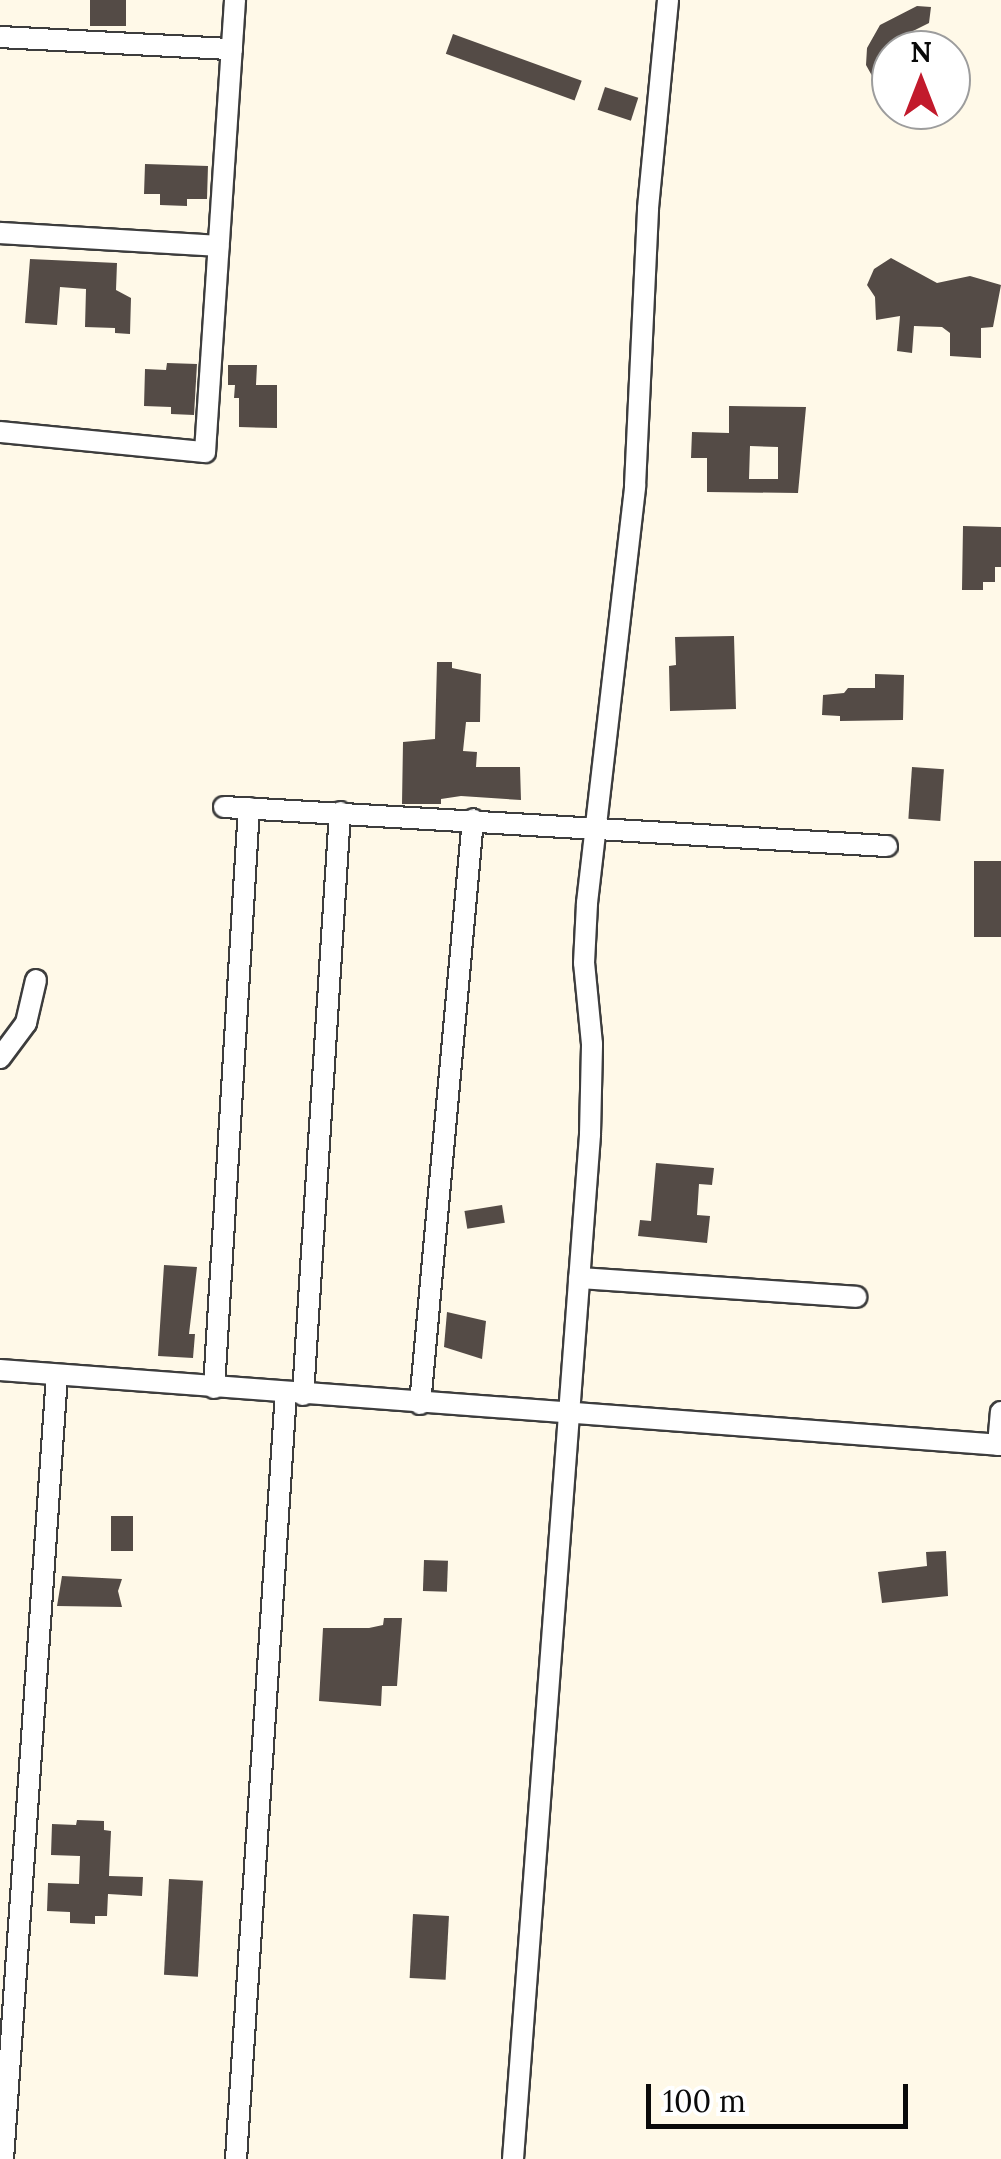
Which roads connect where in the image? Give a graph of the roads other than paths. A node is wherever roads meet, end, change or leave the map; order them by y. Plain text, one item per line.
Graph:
1 (236, 0) edge
2 (668, 0) edge
3 (0, 37) edge
4 (232, 48) junction
5 (0, 233) edge
6 (219, 246) junction
7 (0, 432) edge
8 (224, 807) dead end
9 (249, 808) junction
10 (340, 812) junction
11 (473, 819) junction
12 (594, 826) junction
13 (887, 846) dead end
14 (36, 980) dead end
15 (0, 1058) edge
16 (579, 1278) junction
17 (856, 1297) dead end
18 (0, 1370) edge
19 (58, 1375) junction
20 (214, 1388) junction
21 (295, 1394) junction
22 (420, 1404) junction
23 (1001, 1412) edge
24 (566, 1416) junction
25 (999, 1445) edge
26 (3, 2159) edge
27 (236, 2159) edge
28 (512, 2159) edge

1 - 4 street
2 - 12 street
3 - 4 street
4 - 6 street
5 - 6 street
6 - 7 street
8 - 9 street
9 - 10 street
9 - 20 street
10 - 11 street
10 - 21 street
11 - 12 street
11 - 22 street
12 - 13 street
12 - 16 street
14 - 15 street
16 - 17 street
16 - 24 street
18 - 19 street
19 - 20 street
19 - 26 street
20 - 21 street
21 - 22 street
21 - 27 street
22 - 24 street
23 - 25 street
24 - 25 street
24 - 28 street

